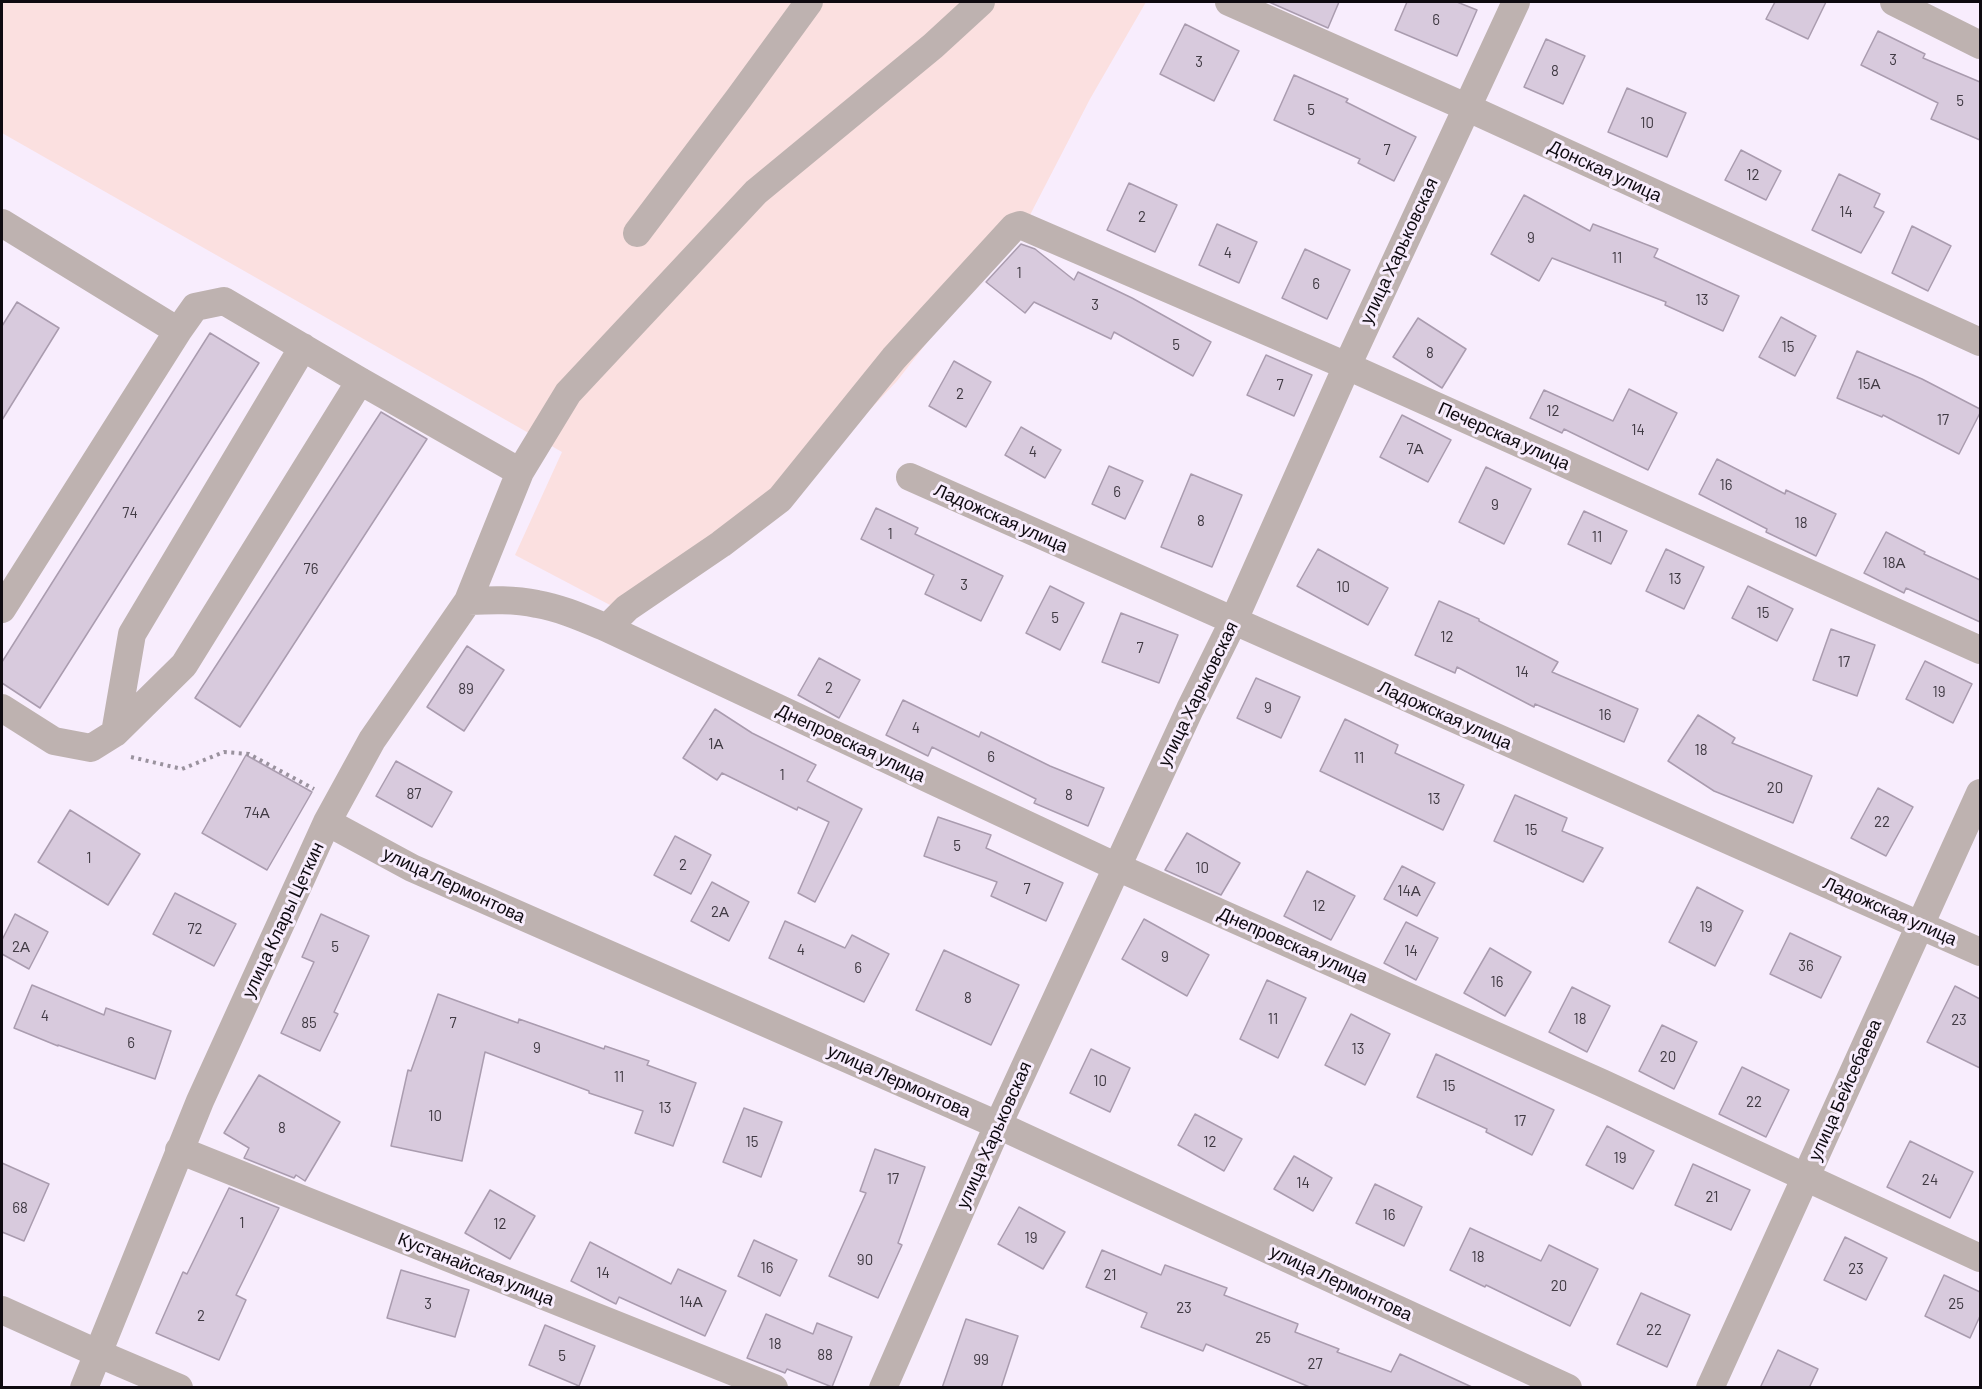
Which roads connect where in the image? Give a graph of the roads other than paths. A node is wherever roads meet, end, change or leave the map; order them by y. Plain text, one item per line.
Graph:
1 (809, 2) edge
2 (981, 2) edge
3 (1229, 2) edge
4 (1516, 2) edge
5 (1894, 2) edge
6 (1980, 45) edge
7 (1466, 107) junction
8 (2, 223) edge
9 (637, 233) dead end
10 (178, 331) junction
11 (1980, 342) edge
12 (303, 347) junction
13 (1347, 366) junction
14 (360, 381) junction
15 (520, 472) junction
16 (910, 477) dead end
17 (468, 601) junction
18 (2, 609) edge
19 (1233, 622) junction
20 (607, 628) junction
21 (1980, 650) edge
22 (2, 708) edge
23 (116, 733) junction
24 (1980, 793) edge
25 (333, 813) junction
26 (1117, 867) junction
27 (1920, 924) junction
28 (1980, 952) edge
29 (998, 1125) junction
30 (179, 1150) junction
31 (1805, 1178) junction
32 (1980, 1258) edge
33 (2, 1310) edge
34 (97, 1353) junction
35 (84, 1388) edge
36 (179, 1388) edge
37 (774, 1388) edge
38 (883, 1388) edge
39 (1568, 1388) edge
40 (1710, 1388) edge

1 - 9 street
2 - 15 street, улица Клары Цеткин
3 - 7 street, Донская улица
4 - 7 street, улица Харьковская
5 - 6 street
7 - 11 street, Донская улица
7 - 13 street, улица Харьковская
8 - 10 street
10 - 12 street
10 - 18 street
12 - 14 street
12 - 23 street
13 - 19 street, улица Харьковская
13 - 20 street, Печерская улица
13 - 21 street, Печерская улица
14 - 15 street
14 - 23 street
15 - 17 street, улица Клары Цеткин
16 - 19 street, Ладожская улица
17 - 20 street, Днепровская улица
17 - 25 street, улица Клары Цеткин
19 - 26 street, улица Харьковская
19 - 27 street, Ладожская улица
20 - 26 street, Днепровская улица
22 - 23 street
24 - 27 street, улица Бейсебаева
25 - 29 street, улица Лермонтова
25 - 30 street, улица Клары Цеткин
26 - 29 street, улица Харьковская
26 - 31 street, Днепровская улица
27 - 28 street, Ладожская улица
27 - 31 street, улица Бейсебаева
29 - 38 street, улица Харьковская
29 - 39 street, улица Лермонтова
30 - 34 street, улица Клары Цеткин
30 - 37 street, Кустанайская улица
31 - 32 street, Днепровская улица
31 - 40 street, улица Бейсебаева
33 - 34 street
34 - 35 street, улица Клары Цеткин
34 - 36 street

